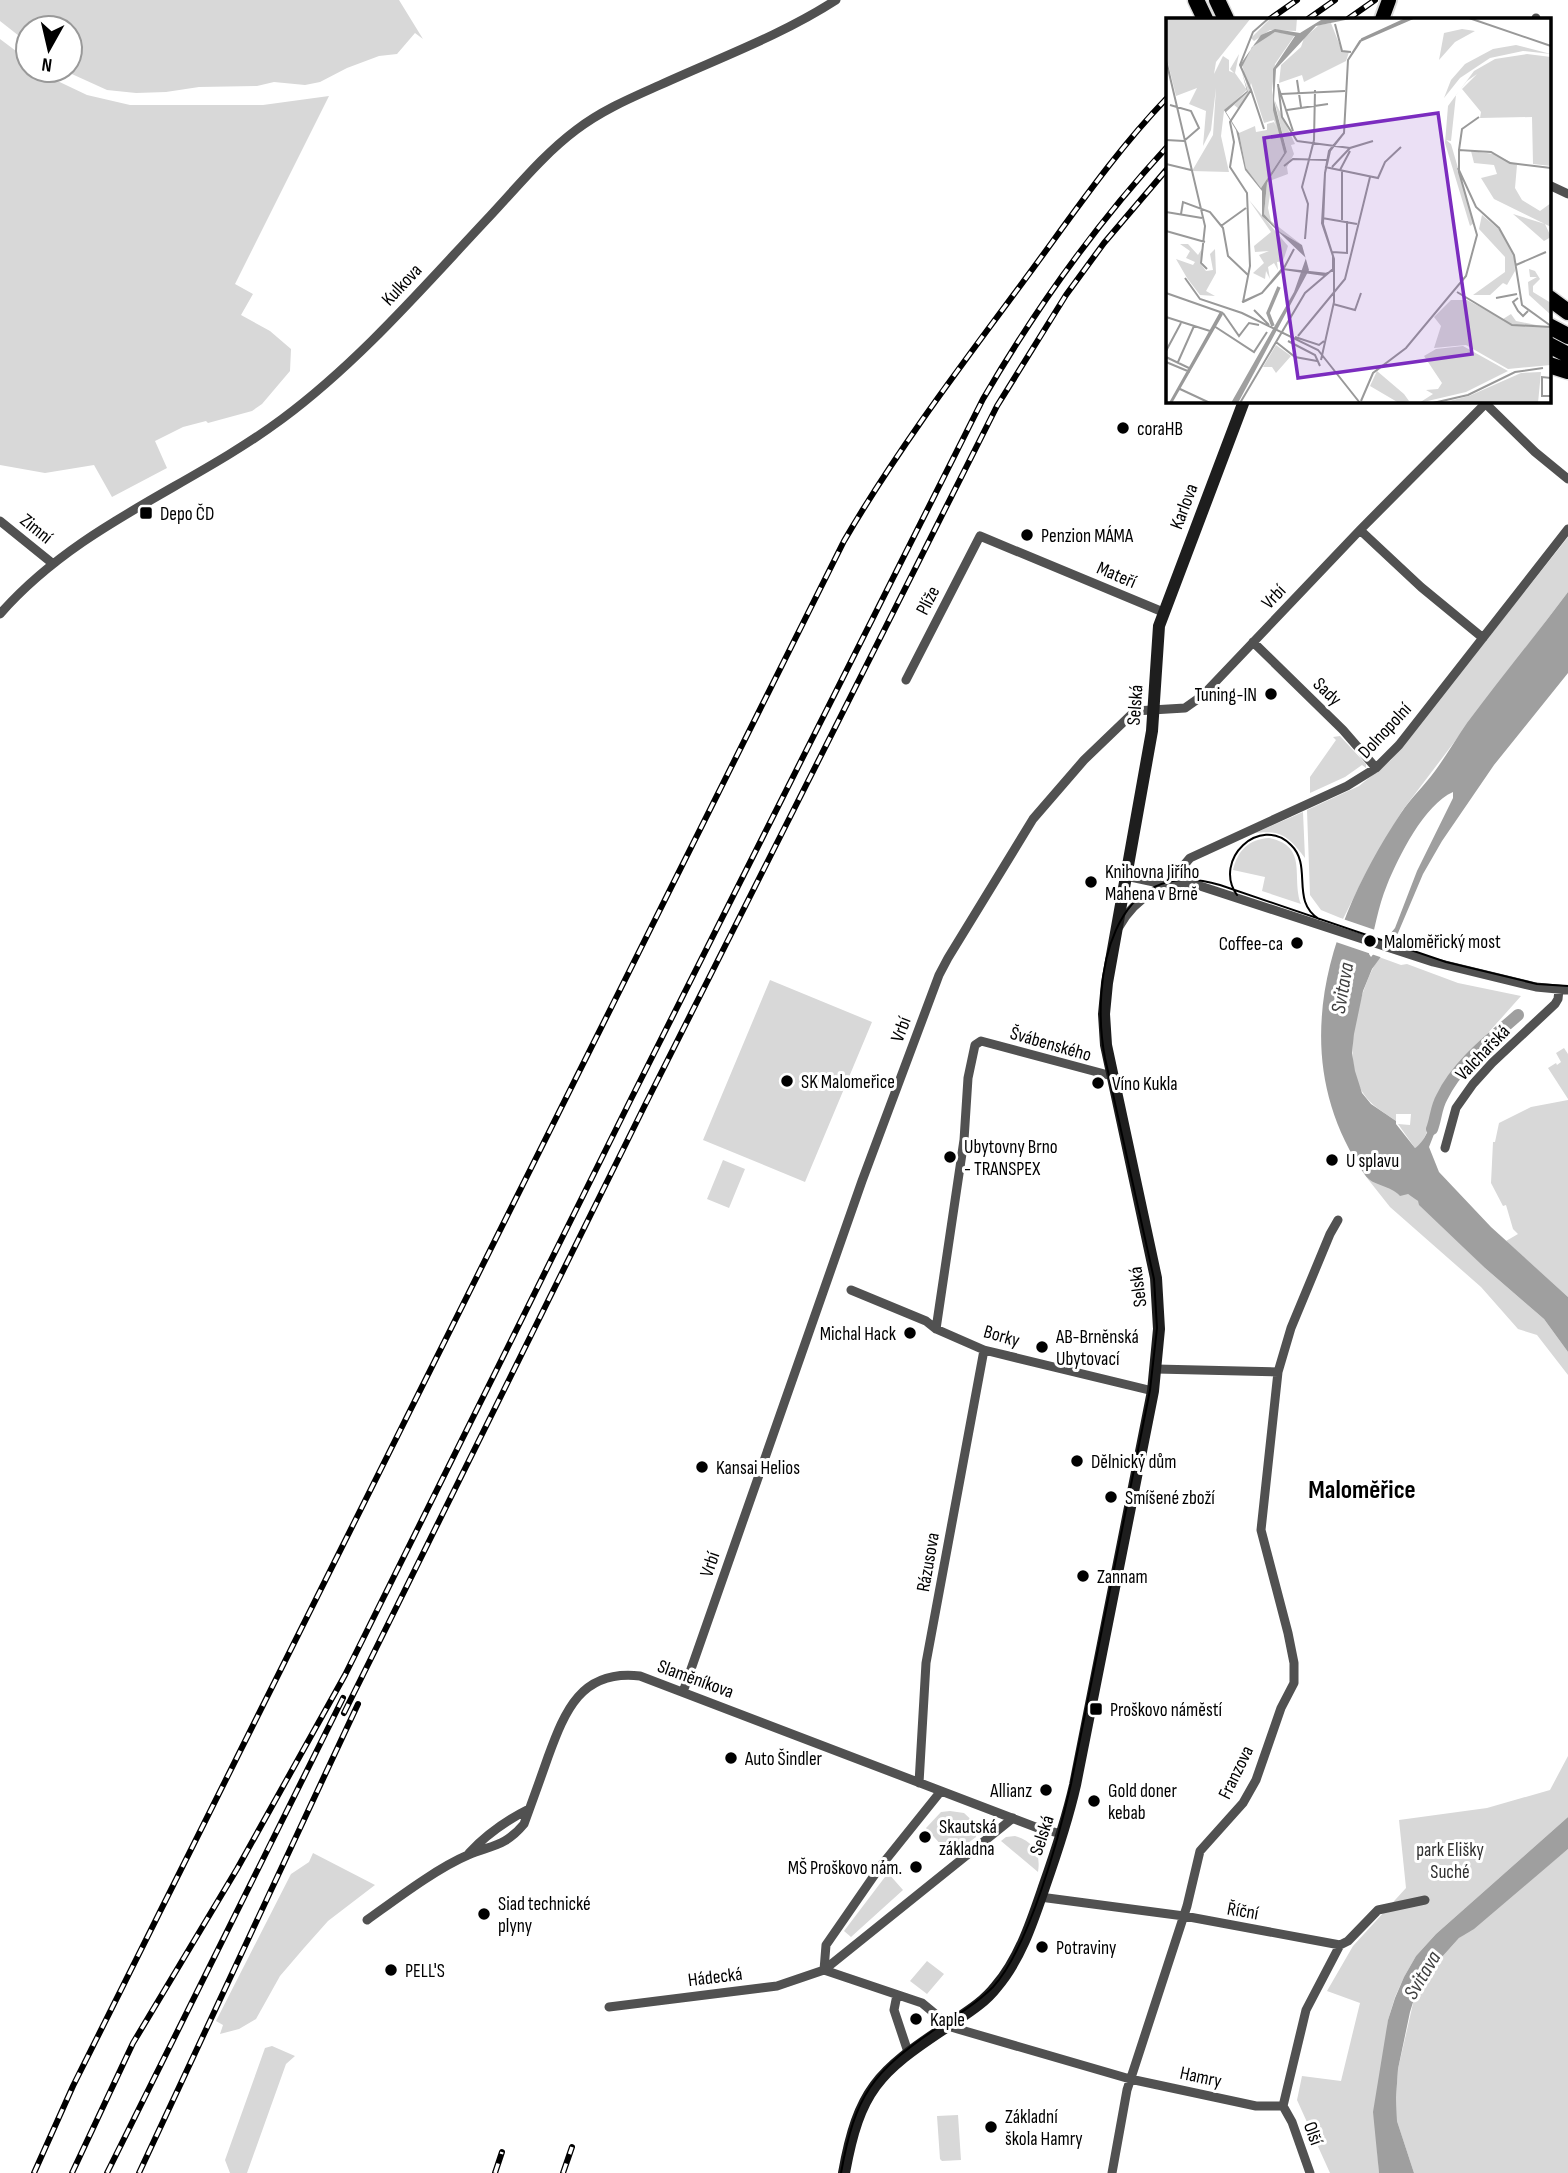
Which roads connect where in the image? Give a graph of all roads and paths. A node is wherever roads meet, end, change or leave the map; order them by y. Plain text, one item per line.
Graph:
1 (836, 0) edge
2 (1196, 0) edge
3 (1217, 0) edge
4 (1389, 0) edge
5 (1205, 18) edge
6 (1226, 18) edge
7 (1382, 18) edge
8 (1550, 185) edge
9 (1568, 194) edge
10 (1550, 299) edge
11 (1568, 312) edge
12 (1550, 327) edge
13 (1568, 336) edge
14 (1550, 346) edge
15 (1568, 355) edge
16 (1550, 365) edge
17 (1568, 371) edge
18 (1244, 402) edge
19 (1487, 402) edge
20 (1568, 479) edge
21 (0, 521) edge
22 (1568, 529) edge
23 (1360, 530) junction
24 (980, 536) joint
25 (52, 562) junction
26 (1163, 612) junction
27 (0, 614) edge
28 (1159, 626) joint
29 (1483, 638) junction
30 (1253, 642) junction
31 (906, 680) dead end
32 (1154, 709) junction
33 (1377, 768) junction
34 (1126, 876) junction
35 (1170, 886) junction
36 (1117, 932) junction
37 (1405, 954) joint
38 (1564, 990) edge
39 (1112, 1076) junction
40 (1445, 1148) dead end
41 (1338, 1220) dead end
42 (850, 1290) dead end
43 (936, 1329) junction
44 (984, 1350) junction
45 (1156, 1369) junction
46 (1278, 1372) junction
47 (1153, 1391) junction
48 (683, 1692) junction
49 (919, 1783) junction
50 (941, 1791) junction
51 (529, 1809) junction
52 (1013, 1818) junction
53 (1062, 1834) junction
54 (468, 1854) junction
55 (1040, 1897) junction
56 (1425, 1900) dead end
57 (1184, 1916) junction
58 (367, 1920) dead end
59 (1340, 1945) junction
60 (824, 1970) junction
61 (897, 1995) junction
62 (609, 2007) dead end
63 (947, 2026) junction
64 (908, 2052) junction
65 (1130, 2079) junction
66 (1283, 2105) junction
67 (845, 2173) edge
68 (1112, 2173) edge
69 (1310, 2173) edge

1 - 25 street, Kulkova
2 - 5 highway
3 - 6 highway
4 - 7 main road
8 - 9 street
10 - 11 highway
12 - 13 highway
14 - 15 highway
16 - 17 highway
18 - 26 main road, Karlova
19 - 20 street
19 - 23 street, Vrbí
21 - 25 street, Zimní
22 - 29 street, Dolnopolní
23 - 29 street
23 - 30 street, Vrbí
24 - 26 street, Mateří
24 - 31 street, Plíže
25 - 27 street, Kulkova
26 - 28 main road, Karlova
28 - 32 main road, Selská
29 - 33 street, Dolnopolní
30 - 32 street, Vrbí
30 - 33 street, Sady
32 - 34 main road, Selská
32 - 48 street, Vrbí
33 - 35 street, Dolnopolní
34 - 35 street, Dolnopolní
34 - 36 main road, Selská
35 - 36 street, Dolnopolní
35 - 37 street, Dolnopolní
36 - 39 main road, Selská
37 - 38 street, Valchařská
38 - 40 street, Valchařská
39 - 43 street, Švábenského
39 - 45 main road, Selská
41 - 46 street, Franzova
42 - 43 street, Borky
43 - 44 street, Borky
44 - 47 street, Borky
44 - 49 street, Rázusova
45 - 46 street
45 - 47 main road, Selská
46 - 57 street, Franzova
47 - 53 main road, Selská
48 - 49 street, Slaměníkova
48 - 51 street, Slaměníkova
49 - 50 street
50 - 52 street
50 - 60 street
51 - 54 street, Slaměníkova
51 - 54 street, Slaměníkova
52 - 53 street
52 - 60 street
53 - 55 main road, Selská
54 - 58 street, Slaměníkova
55 - 57 street, Říční
55 - 63 main road, Selská
56 - 59 street
57 - 59 street, Říční
57 - 65 street, Franzova
59 - 66 street
60 - 61 street
60 - 62 street, Hádecká
61 - 63 street
61 - 64 street
63 - 64 main road, Selská
63 - 65 street, Hamry
64 - 67 main road, Selská
65 - 66 street, Hamry
65 - 68 street, Franzova
66 - 69 street, Olší

